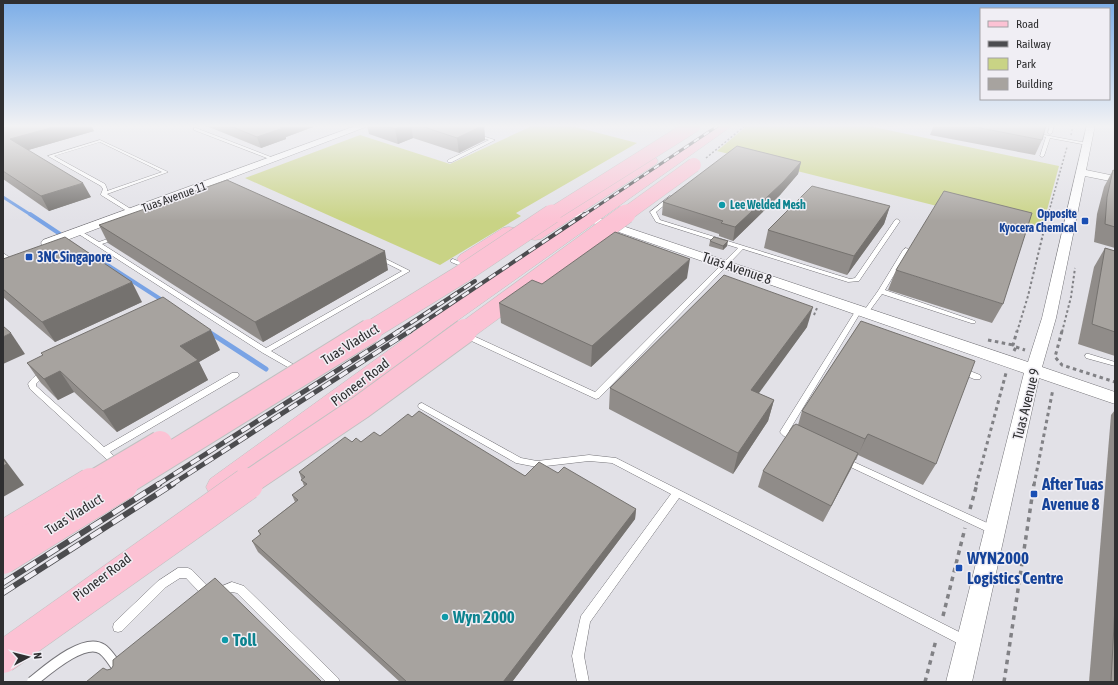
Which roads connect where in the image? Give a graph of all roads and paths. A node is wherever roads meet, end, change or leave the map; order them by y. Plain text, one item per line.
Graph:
1 (52, 157) edge
2 (134, 157) edge
3 (269, 157) edge
4 (279, 157) edge
5 (458, 157) edge
6 (637, 157) edge
7 (648, 157) edge
8 (653, 157) edge
9 (687, 157) edge
10 (702, 157) edge
11 (1085, 157) edge
12 (274, 159) junction
13 (450, 161) dead end
14 (1082, 172) junction
15 (1115, 179) edge
16 (103, 194) junction
17 (672, 197) edge
18 (132, 212) junction
19 (571, 212) junction
20 (592, 219) junction
21 (897, 221) dead end
22 (1044, 227) dead end
23 (79, 232) junction
24 (1067, 232) junction
25 (120, 236) edge
26 (98, 244) junction
27 (742, 247) junction
28 (36, 248) edge
29 (906, 250) edge
30 (22, 253) edge
31 (371, 254) edge
32 (4, 257) edge
33 (453, 261) dead end
34 (725, 264) junction
35 (1075, 267) dead end
36 (478, 271) junction
37 (881, 291) junction
38 (862, 311) junction
39 (973, 322) dead end
40 (456, 331) dead end
41 (266, 351) junction
42 (1089, 356) dead end
43 (1115, 364) edge
44 (1034, 367) junction
45 (955, 369) edge
46 (49, 371) edge
47 (234, 375) dead end
48 (977, 377) dead end
49 (309, 378) junction
50 (1115, 382) edge
51 (1054, 387) dead end
52 (1115, 392) edge
53 (1115, 398) edge
54 (422, 406) dead end
55 (806, 442) edge
56 (103, 452) junction
57 (834, 456) edge
58 (139, 485) junction
59 (677, 493) junction
60 (996, 532) junction
61 (3, 537) edge
62 (3, 558) edge
63 (3, 571) edge
64 (118, 627) dead end
65 (968, 643) junction
66 (3, 653) edge
67 (3, 657) edge
68 (130, 662) edge
69 (111, 677) edge
70 (32, 682) edge
71 (126, 682) edge
72 (334, 682) edge
73 (583, 682) edge
74 (959, 682) edge
75 (1004, 682) edge

1 - 16 lane
2 - 16 lane
3 - 12 lane
4 - 12 street, Tuas Avenue 11
5 - 13 lane
6 - 61 main road, bridge
7 - 62 main road, Tuas Viaduct, bridge
8 - 19 main road, Pioneer Road
9 - 20 main road, Pioneer Road
10 - 67 main road, bridge
11 - 14 street, Tuas Avenue 9
12 - 18 street, Tuas Avenue 11
14 - 15 street
14 - 24 street, Tuas Avenue 9
16 - 18 lane
17 - 27 lane
18 - 23 street, Tuas Avenue 11
19 - 20 street, Tuas Avenue 8
19 - 36 main road, Pioneer Road
20 - 34 street, Tuas Avenue 8
20 - 66 main road, Pioneer Road
21 - 27 lane
22 - 24 lane
23 - 26 lane
23 - 28 street, Tuas Avenue 11
24 - 44 street, Tuas Avenue 9
25 - 26 lane
26 - 41 lane
27 - 34 lane
29 - 37 lane
30 - 32 street
31 - 41 lane
33 - 36 lane
34 - 38 street, Tuas Avenue 8
34 - 40 lane
35 - 50 path
36 - 49 main road, Pioneer Road
37 - 38 lane
37 - 39 lane
38 - 44 street, Tuas Avenue 8
38 - 55 lane
41 - 49 lane
42 - 43 lane
44 - 52 street, Tuas Avenue 8
44 - 53 street, Tuas Avenue 8
44 - 60 street, Tuas Avenue 9
45 - 48 lane
46 - 56 lane
47 - 56 lane
49 - 58 main road, Pioneer Road
51 - 75 path
54 - 59 lane
56 - 58 lane
57 - 60 lane
58 - 63 main road, Pioneer Road
59 - 65 lane
59 - 73 lane
60 - 65 street, Tuas Avenue 9
64 - 72 lane
65 - 74 street, Tuas Avenue 9
68 - 69 lane
70 - 71 lane, bridge

